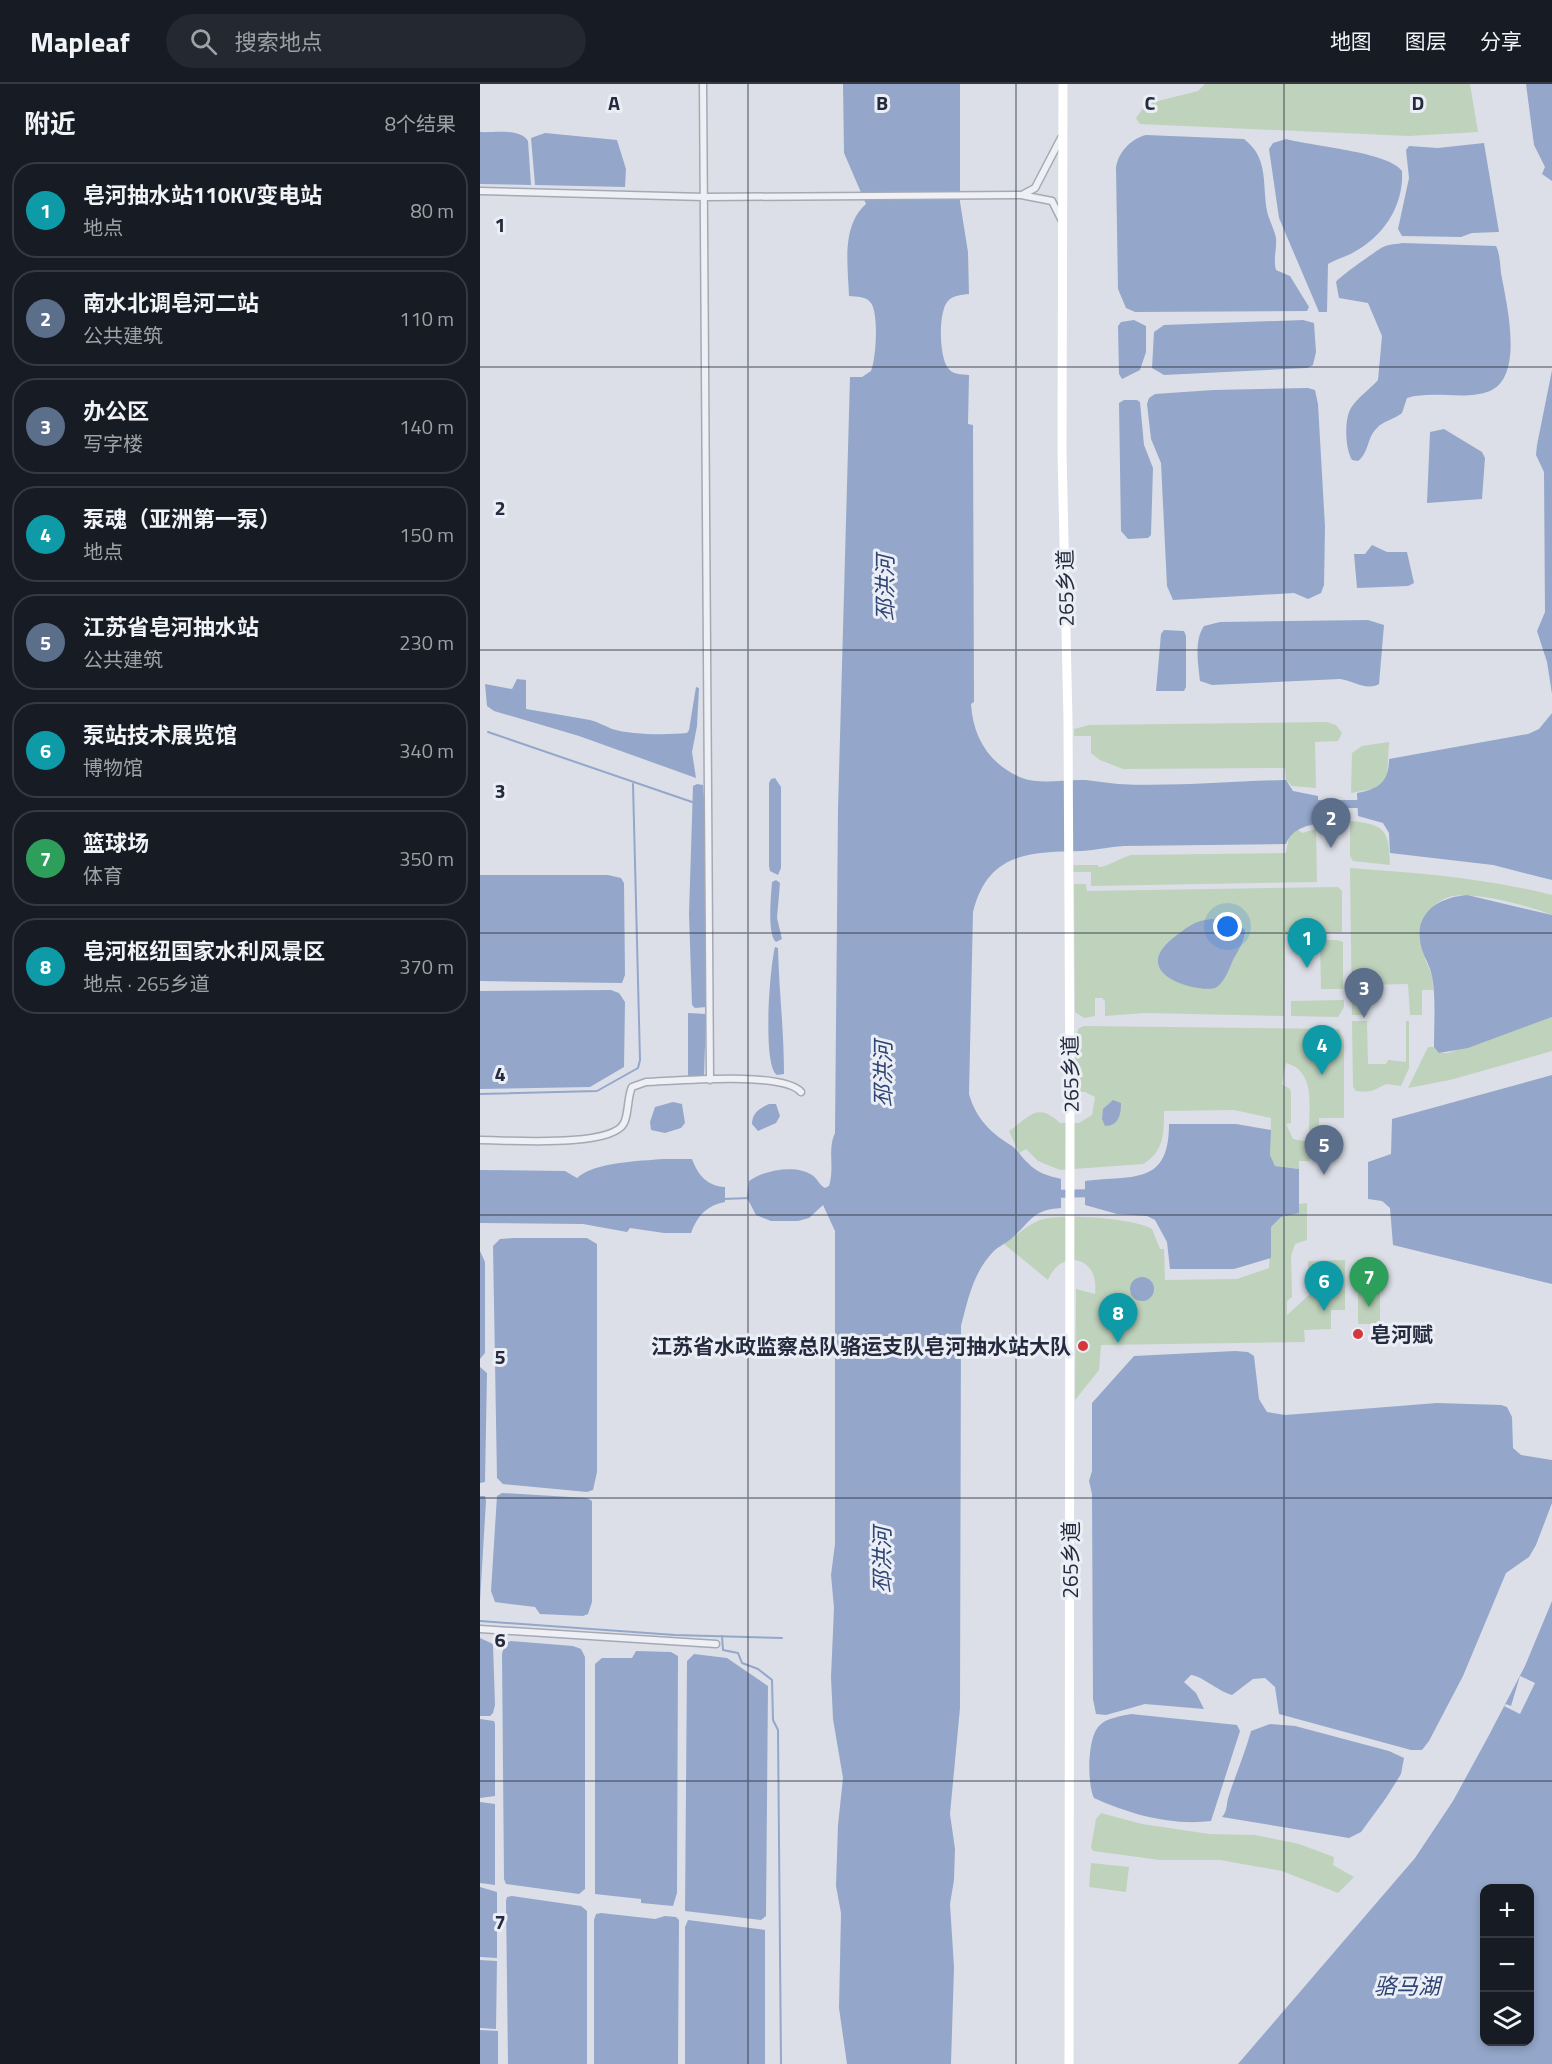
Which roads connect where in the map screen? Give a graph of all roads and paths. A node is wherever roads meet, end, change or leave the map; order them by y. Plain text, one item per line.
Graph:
1 (703, 84) edge
2 (1063, 84) edge
3 (1064, 132) junction
4 (480, 191) edge
5 (1022, 195) junction
6 (704, 197) junction
7 (1063, 224) junction
8 (710, 1080) junction
9 (801, 1092) dead end
10 (480, 1140) edge
11 (480, 1629) edge
12 (716, 1644) dead end
13 (1070, 2064) edge

1 - 6 street
2 - 3 street, 265乡道
3 - 5 street
3 - 7 street, 265乡道
4 - 6 street
5 - 6 street
5 - 7 street
6 - 8 street
7 - 13 street, 265乡道
8 - 9 street
8 - 10 street
11 - 12 street

